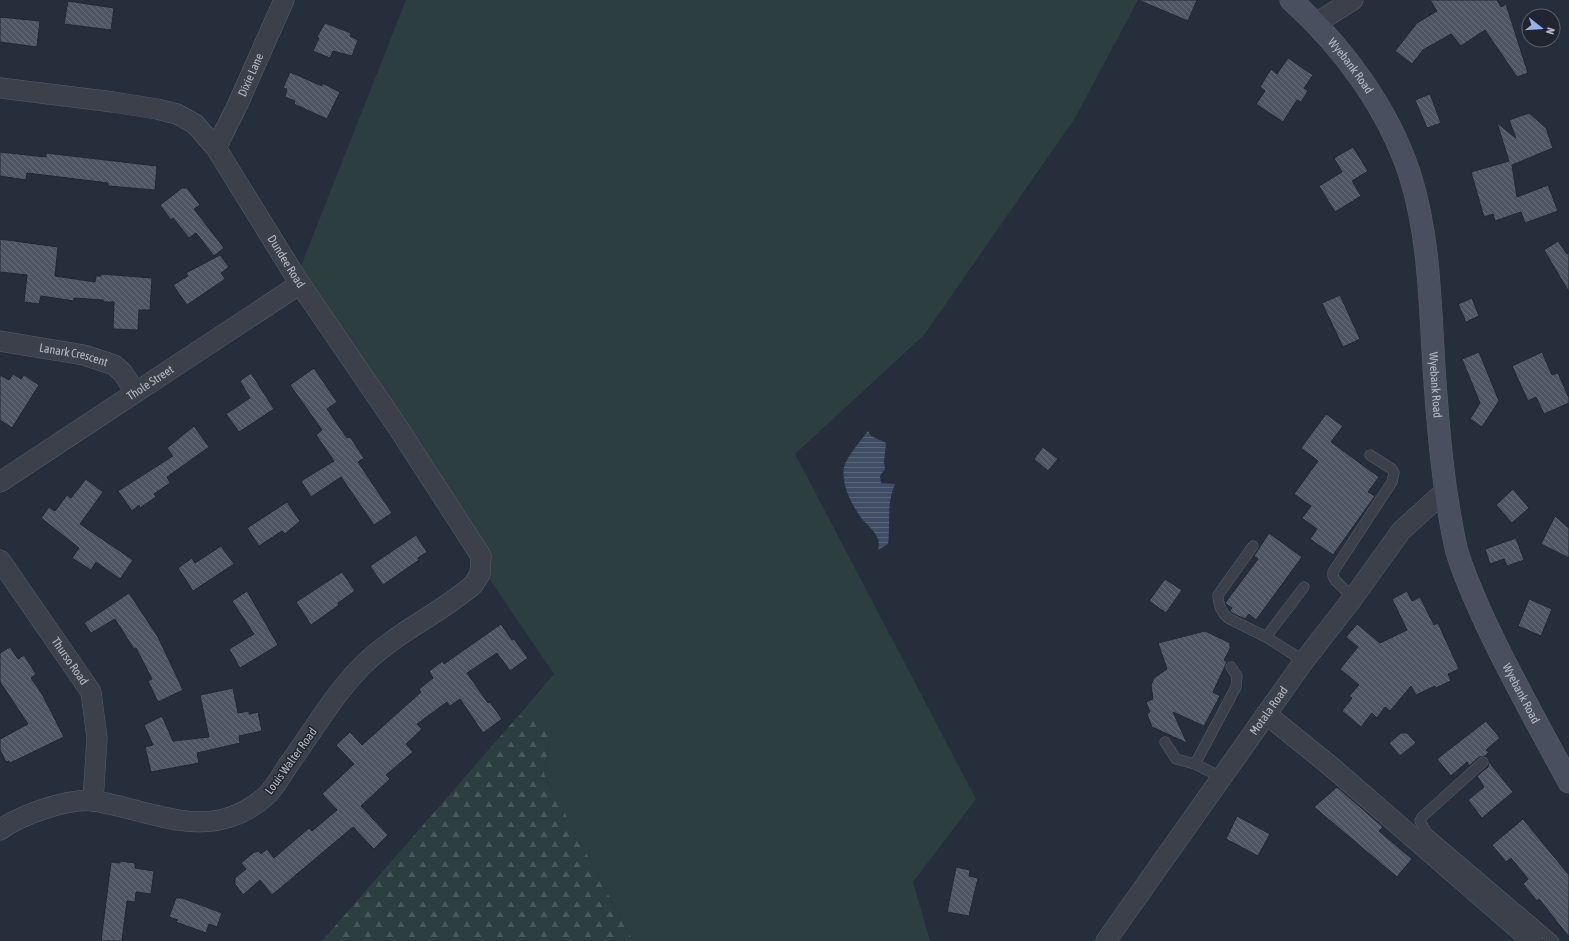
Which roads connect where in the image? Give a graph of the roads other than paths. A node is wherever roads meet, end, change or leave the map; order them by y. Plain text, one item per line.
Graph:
1 (284, 0) edge
2 (1291, 0) edge
3 (1353, 0) edge
4 (1316, 22) junction
5 (0, 88) edge
6 (216, 148) junction
7 (300, 284) junction
8 (0, 341) edge
9 (135, 392) junction
10 (1370, 455) dead end
11 (0, 482) edge
12 (1445, 492) junction
13 (1253, 546) dead end
14 (0, 560) edge
15 (481, 568) joint
16 (1304, 587) dead end
17 (1353, 598) junction
18 (1266, 637) junction
19 (1304, 661) junction
20 (1231, 667) dead end
21 (1266, 714) junction
22 (1165, 742) dead end
23 (1483, 762) dead end
24 (1195, 764) junction
25 (1221, 777) junction
26 (1569, 782) edge
27 (93, 801) junction
28 (0, 830) edge
29 (1106, 941) edge
30 (1532, 941) edge
31 (1554, 941) edge

1 - 6 street, Dixie Lane
2 - 4 street, Wyebank Road
3 - 4 street
4 - 12 street, Wyebank Road
5 - 6 street, Dundee Road
6 - 7 street, Dundee Road
7 - 9 street, Thole Street
7 - 15 street, Dundee Road
8 - 9 street, Lanark Crescent
9 - 11 street, Thole Street
10 - 17 lane
12 - 17 street, Motala Road
12 - 26 street, Wyebank Road
13 - 18 lane
14 - 27 street, Thurso Road
15 - 27 street, Louis Walter Road
16 - 18 lane
17 - 19 street, Motala Road
18 - 19 lane
19 - 21 street, Motala Road
20 - 24 lane
21 - 25 street, Motala Road
21 - 30 street
22 - 24 lane
23 - 31 lane
24 - 25 lane
25 - 29 street, Motala Road
27 - 28 street, Louis Walter Road

